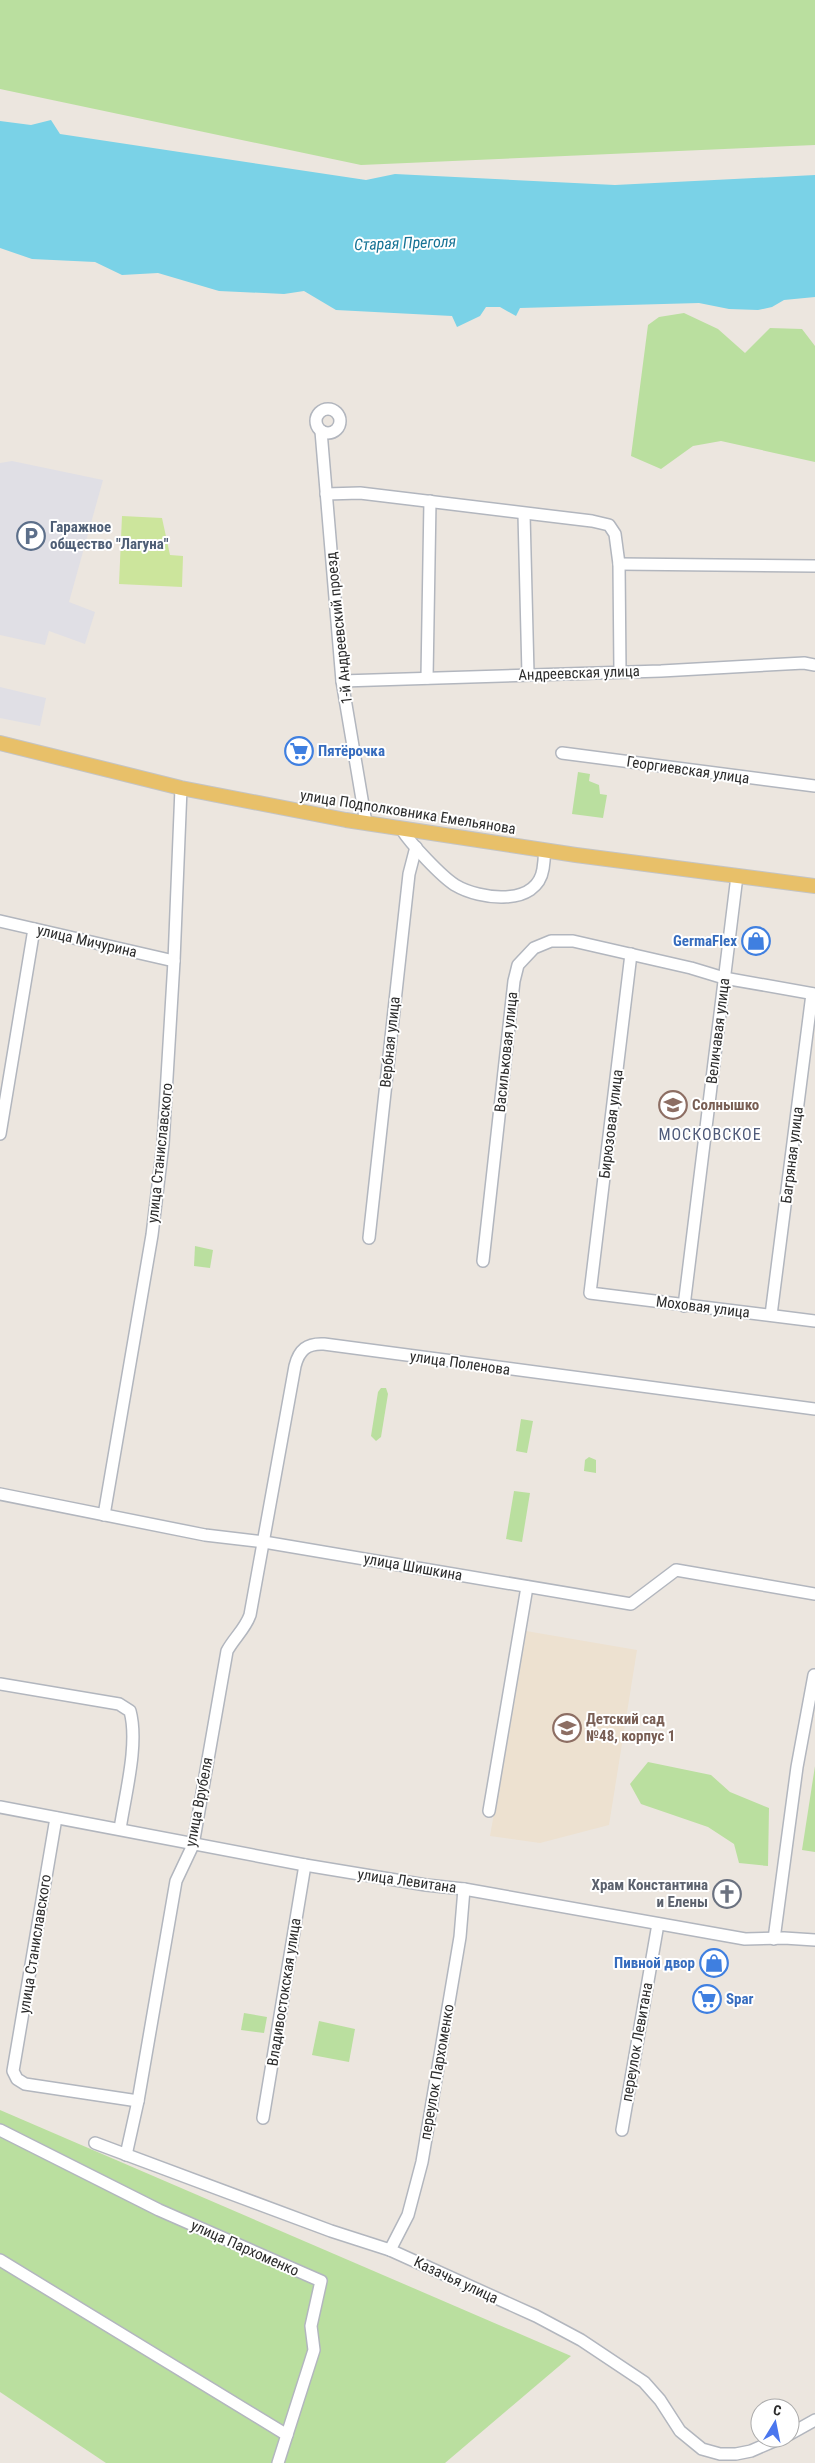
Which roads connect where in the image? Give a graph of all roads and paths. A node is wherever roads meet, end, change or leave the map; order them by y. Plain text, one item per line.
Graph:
1 (321, 431) dead end
2 (326, 494) junction
3 (430, 501) junction
4 (524, 514) junction
5 (619, 564) junction
6 (815, 566) edge
7 (815, 665) edge
8 (620, 672) junction
9 (528, 674) junction
10 (427, 678) junction
11 (342, 681) junction
12 (0, 743) edge
13 (562, 753) dead end
14 (815, 786) edge
15 (181, 788) junction
16 (366, 823) junction
17 (402, 830) junction
18 (416, 847) junction
19 (544, 850) junction
20 (737, 876) junction
21 (815, 886) edge
22 (0, 920) edge
23 (34, 929) junction
24 (631, 954) junction
25 (174, 961) junction
26 (724, 978) junction
27 (814, 994) edge
28 (0, 1134) edge
29 (369, 1238) dead end
30 (483, 1261) dead end
31 (590, 1293) joint
32 (684, 1306) junction
33 (772, 1315) junction
34 (815, 1321) edge
35 (815, 1409) edge
36 (0, 1494) edge
37 (104, 1515) junction
38 (264, 1542) junction
39 (527, 1587) junction
40 (815, 1594) edge
41 (814, 1675) edge
42 (0, 1684) edge
43 (0, 1807) edge
44 (489, 1811) dead end
45 (56, 1818) junction
46 (120, 1829) junction
47 (193, 1845) junction
48 (305, 1865) junction
49 (464, 1889) junction
50 (658, 1924) junction
51 (774, 1939) junction
52 (815, 1940) edge
53 (138, 2101) junction
54 (263, 2118) dead end
55 (0, 2130) edge
56 (622, 2130) dead end
57 (95, 2143) dead end
58 (126, 2155) junction
59 (390, 2250) junction
60 (0, 2260) edge
61 (815, 2420) edge
62 (800, 2428) edge
63 (287, 2435) junction
64 (758, 2448) edge
65 (278, 2463) edge

1 - 2 street, 1-й Андреевский проезд
2 - 3 street
2 - 11 street, 1-й Андреевский проезд
3 - 4 street
3 - 10 street
4 - 5 street
4 - 9 street
5 - 6 street
5 - 8 street
7 - 8 street, Андреевская улица
8 - 9 street, Андреевская улица
9 - 10 street, Андреевская улица
10 - 11 street, Андреевская улица
11 - 16 street, 1-й Андреевский проезд
12 - 15 main road, улица Подполковника Емельянова
13 - 14 street, Георгиевская улица
15 - 16 main road, улица Подполковника Емельянова
15 - 25 street, улица Станиславского
16 - 17 main road, улица Подполковника Емельянова
17 - 18 street
17 - 19 main road, улица Подполковника Емельянова
18 - 19 street
18 - 29 street, Вербная улица
19 - 20 main road, улица Подполковника Емельянова
20 - 21 main road, улица Подполковника Емельянова
20 - 26 street, Величавая улица
22 - 23 street, улица Мичурина
23 - 25 street, улица Мичурина
23 - 28 street
24 - 26 street
24 - 30 street, Васильковая улица
24 - 31 street, Бирюзовая улица
25 - 37 street, улица Станиславского
26 - 27 street
26 - 32 street, Величавая улица
27 - 33 street, Багряная улица
31 - 32 street, Моховая улица
32 - 33 street, Моховая улица
33 - 34 street, Моховая улица
35 - 38 street, улица Поленова
36 - 37 street, улица Шишкина
37 - 38 street, улица Шишкина
38 - 39 street, улица Шишкина
38 - 47 street, улица Врубеля
39 - 40 street, улица Шишкина
39 - 44 street
41 - 51 street
42 - 46 street
43 - 45 street, улица Левитана
45 - 46 street, улица Левитана
45 - 53 street, улица Станиславского
46 - 47 street, улица Левитана
47 - 48 street, улица Левитана
47 - 53 street, улица Врубеля
48 - 49 street, улица Левитана
48 - 54 street, Владивостокская улица
49 - 50 street, улица Левитана
49 - 59 street, переулок Пархоменко
50 - 51 street, улица Левитана
50 - 56 street, переулок Левитана
51 - 52 street, улица Левитана
53 - 58 street, улица Врубеля
55 - 63 street, улица Пархоменко
57 - 58 street, Казачья улица
58 - 59 street, Казачья улица
59 - 64 street, Казачья улица
60 - 63 street
61 - 62 street
63 - 65 street, улица Пархоменко

